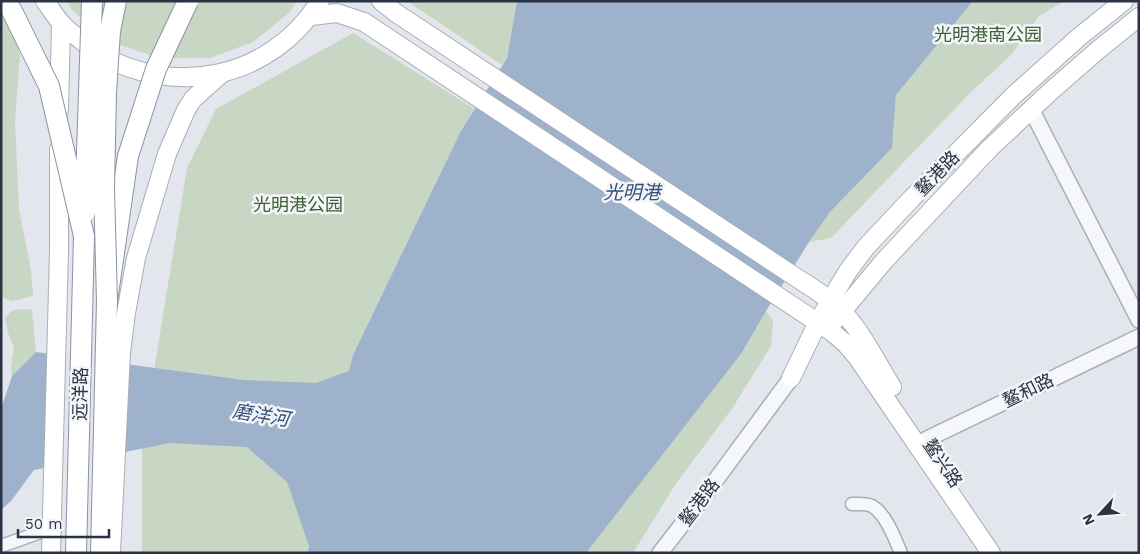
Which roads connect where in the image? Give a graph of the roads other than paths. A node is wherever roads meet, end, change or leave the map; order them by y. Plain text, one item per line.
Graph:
1 (5, 1) edge
2 (45, 1) edge
3 (92, 1) edge
4 (96, 1) edge
5 (116, 1) edge
6 (320, 1) edge
7 (381, 1) edge
8 (1124, 1) edge
9 (187, 4) edge
10 (311, 16) junction
11 (1139, 17) edge
12 (61, 23) junction
13 (90, 36) junction
14 (222, 74) junction
15 (1031, 109) junction
16 (84, 236) junction
17 (107, 301) junction
18 (836, 306) junction
19 (1139, 320) edge
20 (823, 326) junction
21 (1139, 337) edge
22 (879, 377) junction
23 (791, 378) joint
24 (923, 442) junction
25 (852, 504) dead end
26 (51, 530) junction
27 (1, 546) edge
28 (108, 548) edge
29 (51, 553) edge
30 (76, 553) edge
31 (660, 553) edge
32 (901, 553) edge
33 (991, 553) edge
34 (1003, 553) edge

1 - 16 highway, bridge
2 - 12 main road
3 - 13 highway, bridge
4 - 13 highway, bridge
5 - 17 highway, bridge
6 - 10 main road
7 - 18 main road
8 - 18 main road, 鳌港路
9 - 17 highway, bridge
10 - 14 main road
10 - 20 main road
11 - 15 main road, 鳌港路
12 - 14 main road
12 - 26 main road
13 - 16 highway, bridge
14 - 28 main road
15 - 18 main road, 鳌港路
15 - 19 street
16 - 30 highway, 远洋路
17 - 28 highway, 远洋路
18 - 20 main road, 鳌港路
18 - 22 main road
20 - 22 main road
20 - 23 main road, 鳌港路
21 - 24 street, 鳌和路
22 - 24 main road, 鳌兴路
23 - 31 street, 鳌港路
24 - 33 main road, 鳌兴路
24 - 34 main road, 鳌兴路
25 - 32 street
26 - 27 street
26 - 29 main road

